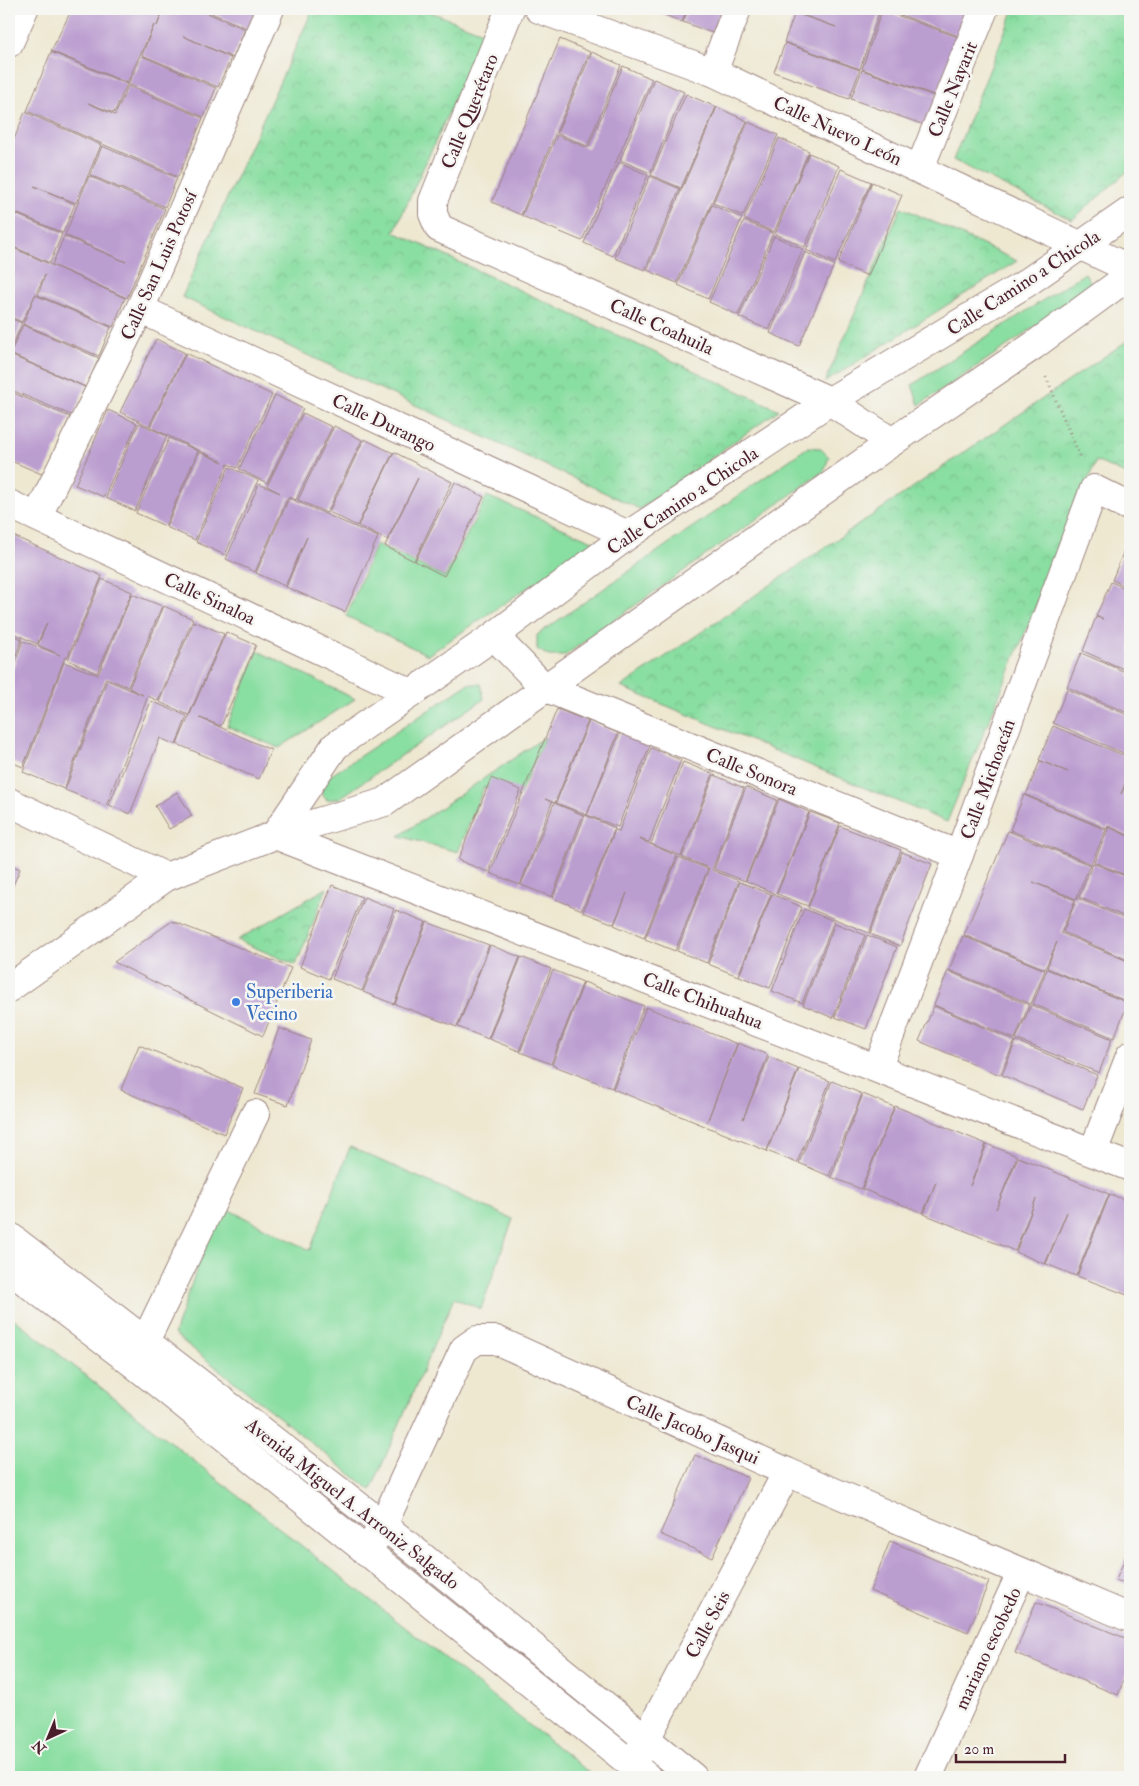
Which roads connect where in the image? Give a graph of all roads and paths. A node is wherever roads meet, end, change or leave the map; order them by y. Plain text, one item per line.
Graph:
1 (24, 9) edge
2 (270, 9) edge
3 (510, 9) edge
4 (539, 9) edge
5 (737, 9) edge
6 (984, 9) edge
7 (9, 43) edge
8 (713, 72) junction
9 (920, 168) junction
10 (1130, 211) edge
11 (433, 214) joint
12 (1083, 245) junction
13 (1130, 269) edge
14 (1130, 275) edge
15 (140, 308) junction
16 (1033, 346) junction
17 (830, 401) junction
18 (892, 442) junction
19 (1094, 490) junction
20 (9, 504) edge
21 (1130, 507) edge
22 (37, 517) junction
23 (628, 535) junction
24 (494, 636) junction
25 (544, 687) junction
26 (411, 692) junction
27 (9, 802) edge
28 (275, 835) junction
29 (959, 855) junction
30 (166, 877) junction
31 (9, 988) edge
32 (1130, 1056) edge
33 (878, 1067) junction
34 (255, 1114) dead end
35 (1093, 1152) junction
36 (1130, 1167) edge
37 (9, 1236) edge
38 (9, 1269) edge
39 (146, 1340) junction
40 (134, 1364) junction
41 (788, 1472) junction
42 (383, 1525) junction
43 (367, 1553) junction
44 (1021, 1573) junction
45 (1130, 1618) edge
46 (646, 1740) junction
47 (635, 1773) edge
48 (693, 1777) edge
49 (928, 1777) edge

1 - 7 street
2 - 15 street, Calle San Luis Potosí
3 - 11 street, Calle Querétaro
4 - 8 street, Calle Nuevo León
5 - 8 street
6 - 9 street, Calle Nayarit
8 - 9 street, Calle Nuevo León
9 - 12 street, Calle Nuevo León
10 - 12 street, Calle Camino a Chicola
11 - 17 street, Calle Coahuila
12 - 13 street, Calle Nuevo León
12 - 17 street, Calle Camino a Chicola
14 - 16 street
15 - 22 street, Calle San Luis Potosí
15 - 23 street, Calle Durango
16 - 18 street
16 - 19 path
17 - 18 street, Calle Coahuila
17 - 23 street, Calle Camino a Chicola
18 - 25 street
19 - 21 street
19 - 29 street, Calle Michoacán
20 - 22 street, Calle Sinaloa
22 - 26 street, Calle Sinaloa
23 - 24 street, Calle Camino a Chicola
24 - 25 street
24 - 26 street, Calle Camino a Chicola
25 - 28 street
25 - 29 street, Calle Sonora
26 - 28 street, Calle Camino a Chicola
27 - 30 street
28 - 30 street
28 - 33 street, Calle Chihuahua
29 - 33 street, Calle Michoacán
30 - 31 street
32 - 35 street
33 - 35 street, Calle Chihuahua
34 - 39 street
35 - 36 street, Calle Chihuahua
37 - 39 street, Avenida Miguel A. Arroniz Salgado
38 - 40 street, Avenida Miguel A. Arroniz Salgado
39 - 40 street
39 - 42 street, Avenida Miguel A. Arroniz Salgado
40 - 43 street, Avenida Miguel A. Arroniz Salgado
41 - 42 street, Calle Jacobo Jasqui
41 - 44 street, Calle Jacobo Jasqui
41 - 46 street, Calle Seis
42 - 43 street, Calle Jacobo Jasqui
42 - 46 street, Avenida Miguel A. Arroniz Salgado
43 - 47 street, Avenida Miguel A. Arroniz Salgado
44 - 45 street, Calle Jacobo Jasqui
44 - 49 street, mariano escobedo
46 - 47 street, Calle Seis
46 - 48 street, Avenida Miguel A. Arroniz Salgado

